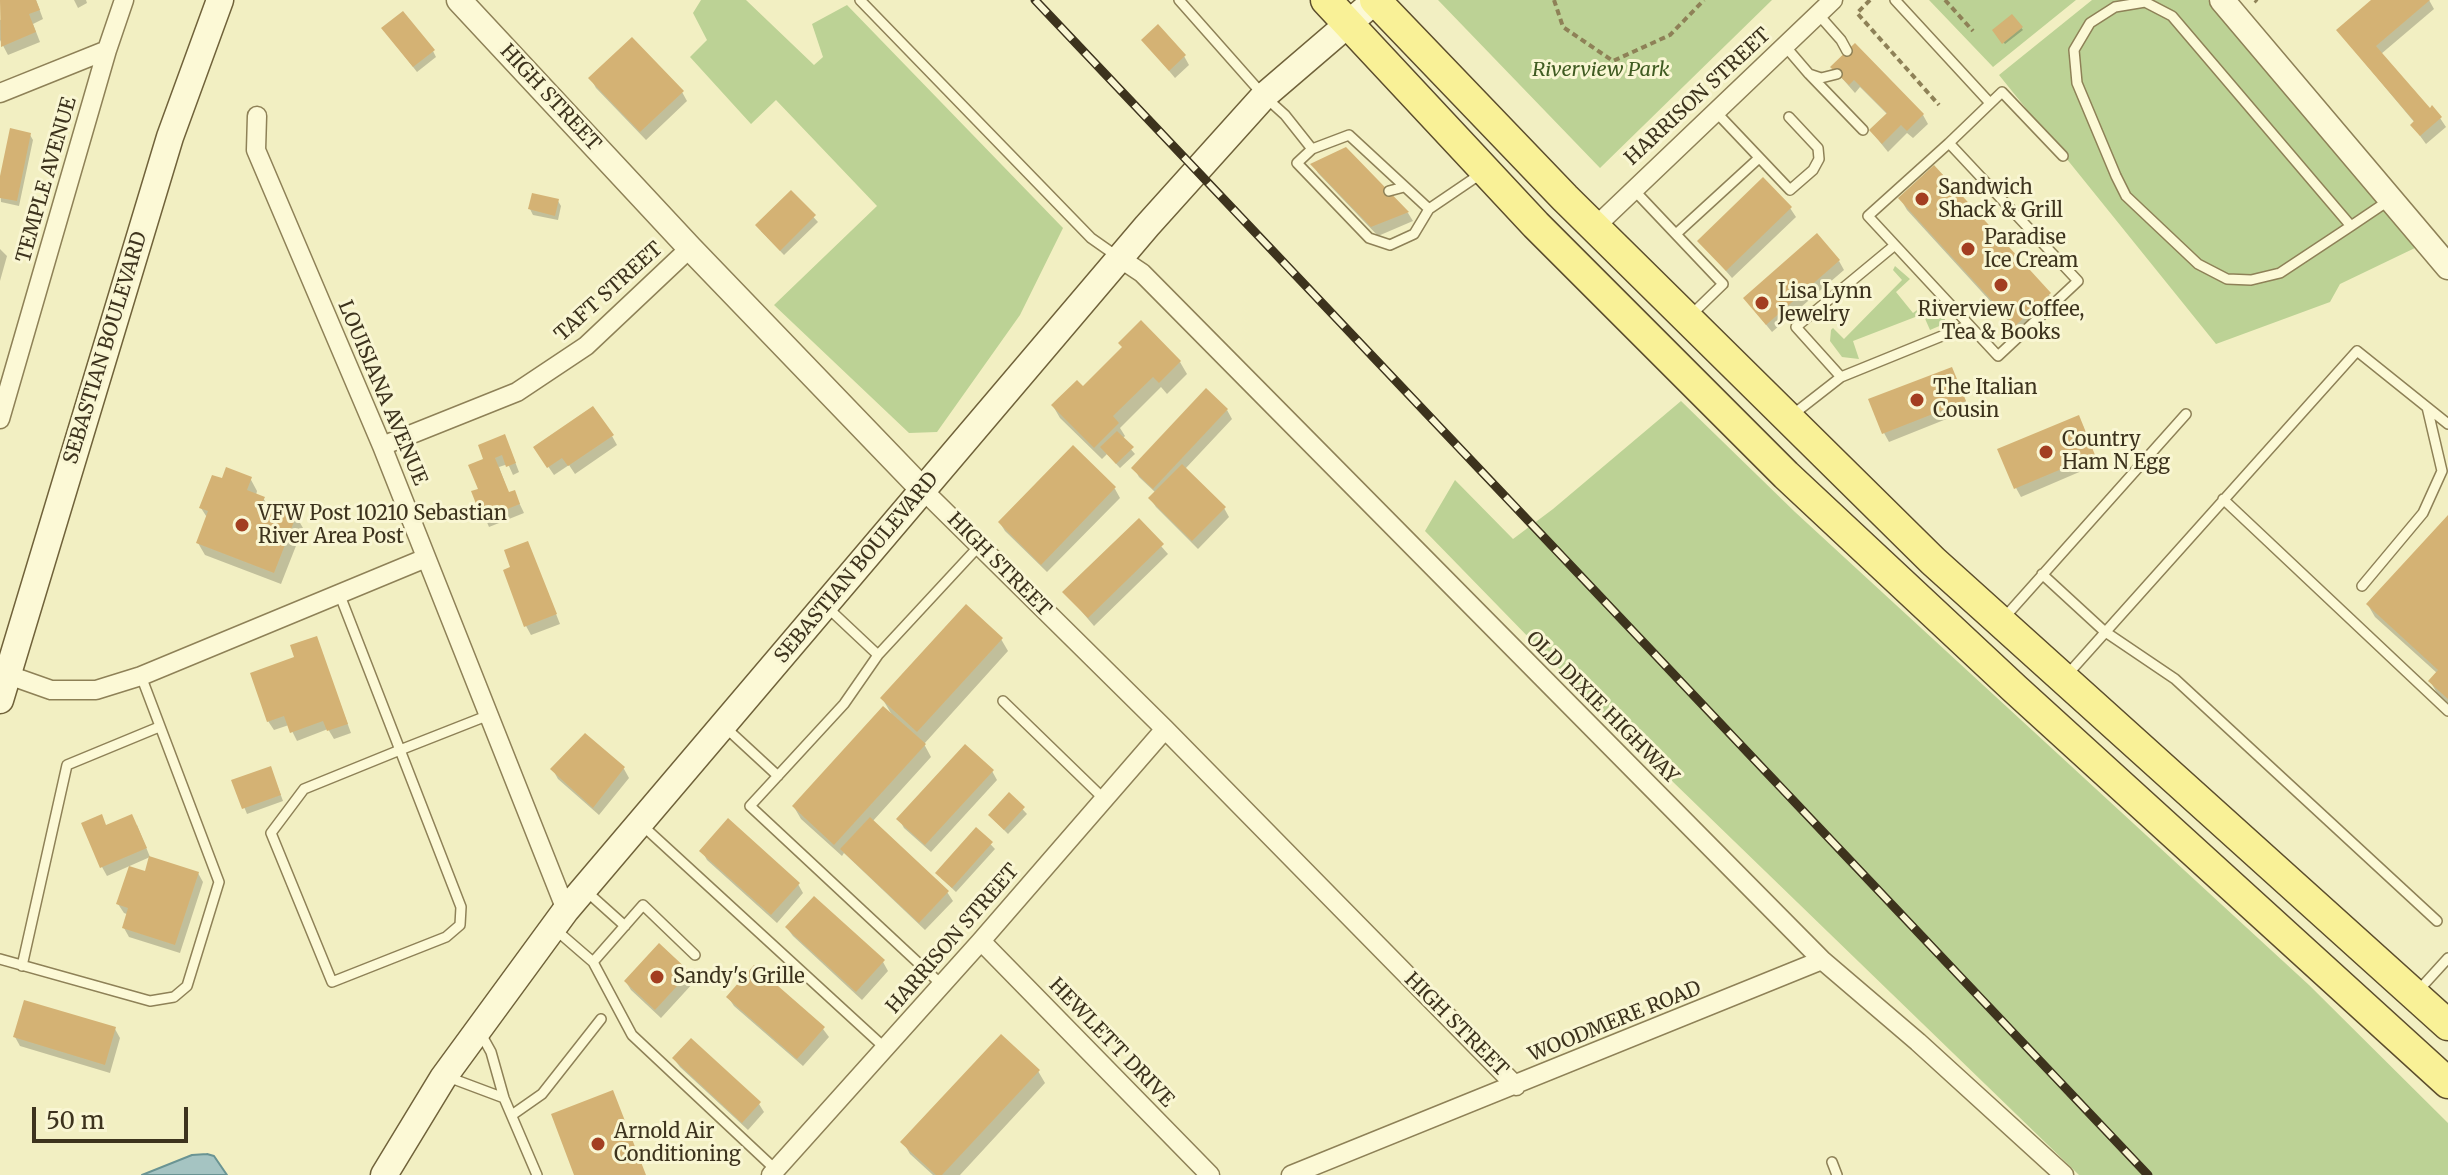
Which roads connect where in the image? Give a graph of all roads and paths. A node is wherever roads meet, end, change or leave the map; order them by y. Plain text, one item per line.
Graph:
1 (124, 0) edge
2 (220, 0) edge
3 (459, 0) edge
4 (860, 0) edge
5 (1179, 0) edge
6 (1326, 0) edge
7 (1376, 0) edge
8 (1554, 0) edge
9 (1704, 0) edge
10 (1833, 0) edge
11 (1870, 0) edge
12 (1895, 0) edge
13 (1945, 0) edge
14 (2222, 0) edge
15 (1818, 14) junction
16 (1348, 24) junction
17 (1973, 31) dead end
18 (1785, 46) junction
19 (107, 50) junction
20 (1847, 51) dead end
21 (1809, 74) junction
22 (1837, 74) dead end
23 (0, 93) edge
24 (1264, 96) junction
25 (1990, 103) junction
26 (1939, 105) dead end
27 (1715, 111) junction
28 (257, 116) dead end
29 (1789, 117) dead end
30 (1863, 130) dead end
31 (1949, 143) junction
32 (1312, 149) junction
33 (2063, 156) dead end
34 (1759, 158) junction
35 (1379, 164) junction
36 (1367, 168) dead end
37 (1485, 171) junction
38 (1404, 187) junction
39 (1633, 189) junction
40 (1389, 191) dead end
41 (2391, 199) junction
42 (1429, 209) junction
43 (2351, 226) junction
44 (1595, 227) junction
45 (1676, 234) junction
46 (1895, 245) junction
47 (690, 248) junction
48 (1121, 259) junction
49 (2448, 267) edge
50 (1688, 319) junction
51 (1969, 325) junction
52 (20, 354) junction
53 (0, 362) edge
54 (1841, 377) junction
55 (1717, 406) junction
56 (2427, 407) junction
57 (2186, 414) dead end
58 (1787, 416) junction
59 (0, 419) edge
60 (2448, 424) edge
61 (382, 446) junction
62 (1841, 470) junction
63 (1786, 475) junction
64 (924, 491) junction
65 (2223, 499) junction
66 (980, 545) junction
67 (426, 558) junction
68 (2042, 574) junction
69 (2362, 586) dead end
70 (339, 593) junction
71 (825, 606) junction
72 (2001, 621) junction
73 (2104, 631) junction
74 (878, 655) junction
75 (4, 673) edge
76 (141, 676) junction
77 (2064, 678) junction
78 (0, 700) edge
79 (1003, 701) dead end
80 (2448, 711) edge
81 (489, 715) junction
82 (723, 725) junction
83 (159, 727) junction
84 (1165, 729) junction
85 (400, 750) junction
86 (2083, 750) junction
87 (778, 776) junction
88 (1104, 799) junction
89 (640, 823) junction
90 (584, 889) junction
91 (560, 918) junction
92 (2437, 921) dead end
93 (625, 926) junction
94 (981, 941) junction
95 (695, 955) dead end
96 (2448, 958) edge
97 (0, 959) edge
98 (1822, 960) junction
99 (593, 962) junction
100 (22, 966) junction
101 (942, 985) junction
102 (2415, 994) junction
103 (601, 1019) dead end
104 (2448, 1025) edge
105 (478, 1029) junction
106 (885, 1048) junction
107 (444, 1076) junction
108 (2448, 1083) edge
109 (1516, 1086) junction
110 (504, 1098) junction
111 (512, 1115) junction
112 (1832, 1162) dead end
113 (773, 1172) edge
114 (384, 1175) edge
115 (537, 1175) edge
116 (1210, 1175) edge
117 (1291, 1175) edge
118 (1837, 1175) edge
119 (2064, 1175) edge

1 - 19 street, TEMPLE AVENUE
2 - 75 main road, SEBASTIAN BOULEVARD
3 - 47 street, HIGH STREET
4 - 48 lane
5 - 24 lane
6 - 16 main road
7 - 16 main road, SEBASTIAN BOULEVARD
7 - 44 main road
8 - 9 path
10 - 15 street, HARRISON STREET
11 - 26 path
12 - 25 lane
13 - 17 path
14 - 41 street
15 - 18 street, HARRISON STREET
15 - 20 lane
16 - 24 main road, SEBASTIAN BOULEVARD
16 - 37 main road
18 - 21 lane
18 - 27 street, HARRISON STREET
19 - 23 street
19 - 52 street, TEMPLE AVENUE
21 - 22 lane
21 - 30 lane
24 - 32 lane
24 - 48 main road, SEBASTIAN BOULEVARD
25 - 31 lane
25 - 33 lane
27 - 34 lane
27 - 39 street, HARRISON STREET
28 - 61 street, LOUISIANA AVENUE
29 - 34 lane
31 - 46 lane
31 - 51 lane
32 - 35 lane
32 - 42 lane
34 - 45 lane
35 - 36 lane
35 - 38 lane
37 - 42 lane
37 - 55 main road
38 - 40 lane
38 - 42 lane
39 - 44 street, HARRISON STREET
39 - 45 lane
41 - 43 lane
41 - 49 street
43 - 43 lane
44 - 50 main road
45 - 50 lane
46 - 51 lane
46 - 54 lane
47 - 61 street, TAFT STREET
47 - 64 street, HIGH STREET
48 - 64 main road, SEBASTIAN BOULEVARD
48 - 98 street, OLD DIXIE HIGHWAY
50 - 58 main road
51 - 54 lane
52 - 53 street
52 - 59 street, TEMPLE AVENUE
54 - 58 lane
55 - 58 main road
55 - 63 main road
56 - 60 lane
56 - 65 lane
56 - 69 lane
57 - 68 lane
58 - 62 main road
61 - 67 street, LOUISIANA AVENUE
62 - 63 main road
62 - 72 main road
63 - 86 main road
64 - 66 street, HIGH STREET
64 - 71 main road, SEBASTIAN BOULEVARD
65 - 73 lane
65 - 80 lane
66 - 74 lane
66 - 84 street, HIGH STREET
67 - 70 street
67 - 81 street, LOUISIANA AVENUE
68 - 72 lane
68 - 73 lane
70 - 76 street
70 - 85 lane
71 - 74 lane
71 - 82 main road, SEBASTIAN BOULEVARD
72 - 77 main road
73 - 77 lane
73 - 92 lane
74 - 87 lane
75 - 76 street
75 - 78 main road, SEBASTIAN BOULEVARD
76 - 83 lane
77 - 102 main road
79 - 88 lane
81 - 85 lane
81 - 91 street, LOUISIANA AVENUE
82 - 87 lane
82 - 89 main road, SEBASTIAN BOULEVARD
83 - 100 lane
83 - 100 lane
84 - 88 street, HARRISON STREET
84 - 109 street, HIGH STREET
85 - 85 lane
86 - 102 main road
86 - 108 main road
87 - 101 lane
88 - 94 street, HARRISON STREET
89 - 90 main road, SEBASTIAN BOULEVARD
89 - 106 lane
90 - 91 main road, SEBASTIAN BOULEVARD
90 - 93 lane
91 - 99 lane
91 - 105 main road, SEBASTIAN BOULEVARD
93 - 95 lane
93 - 99 lane
94 - 101 street, HARRISON STREET
94 - 116 street, HEWLETT DRIVE
96 - 102 lane
97 - 100 lane
98 - 109 street, WOODMERE ROAD
98 - 119 street, OLD DIXIE HIGHWAY
99 - 113 lane
101 - 106 street, HARRISON STREET
102 - 104 main road
103 - 111 lane
105 - 107 main road, SEBASTIAN BOULEVARD
105 - 110 lane
106 - 113 street, HARRISON STREET
107 - 110 lane
107 - 114 main road, SEBASTIAN BOULEVARD
109 - 117 street, WOODMERE ROAD
110 - 111 lane
111 - 115 lane
112 - 118 lane

